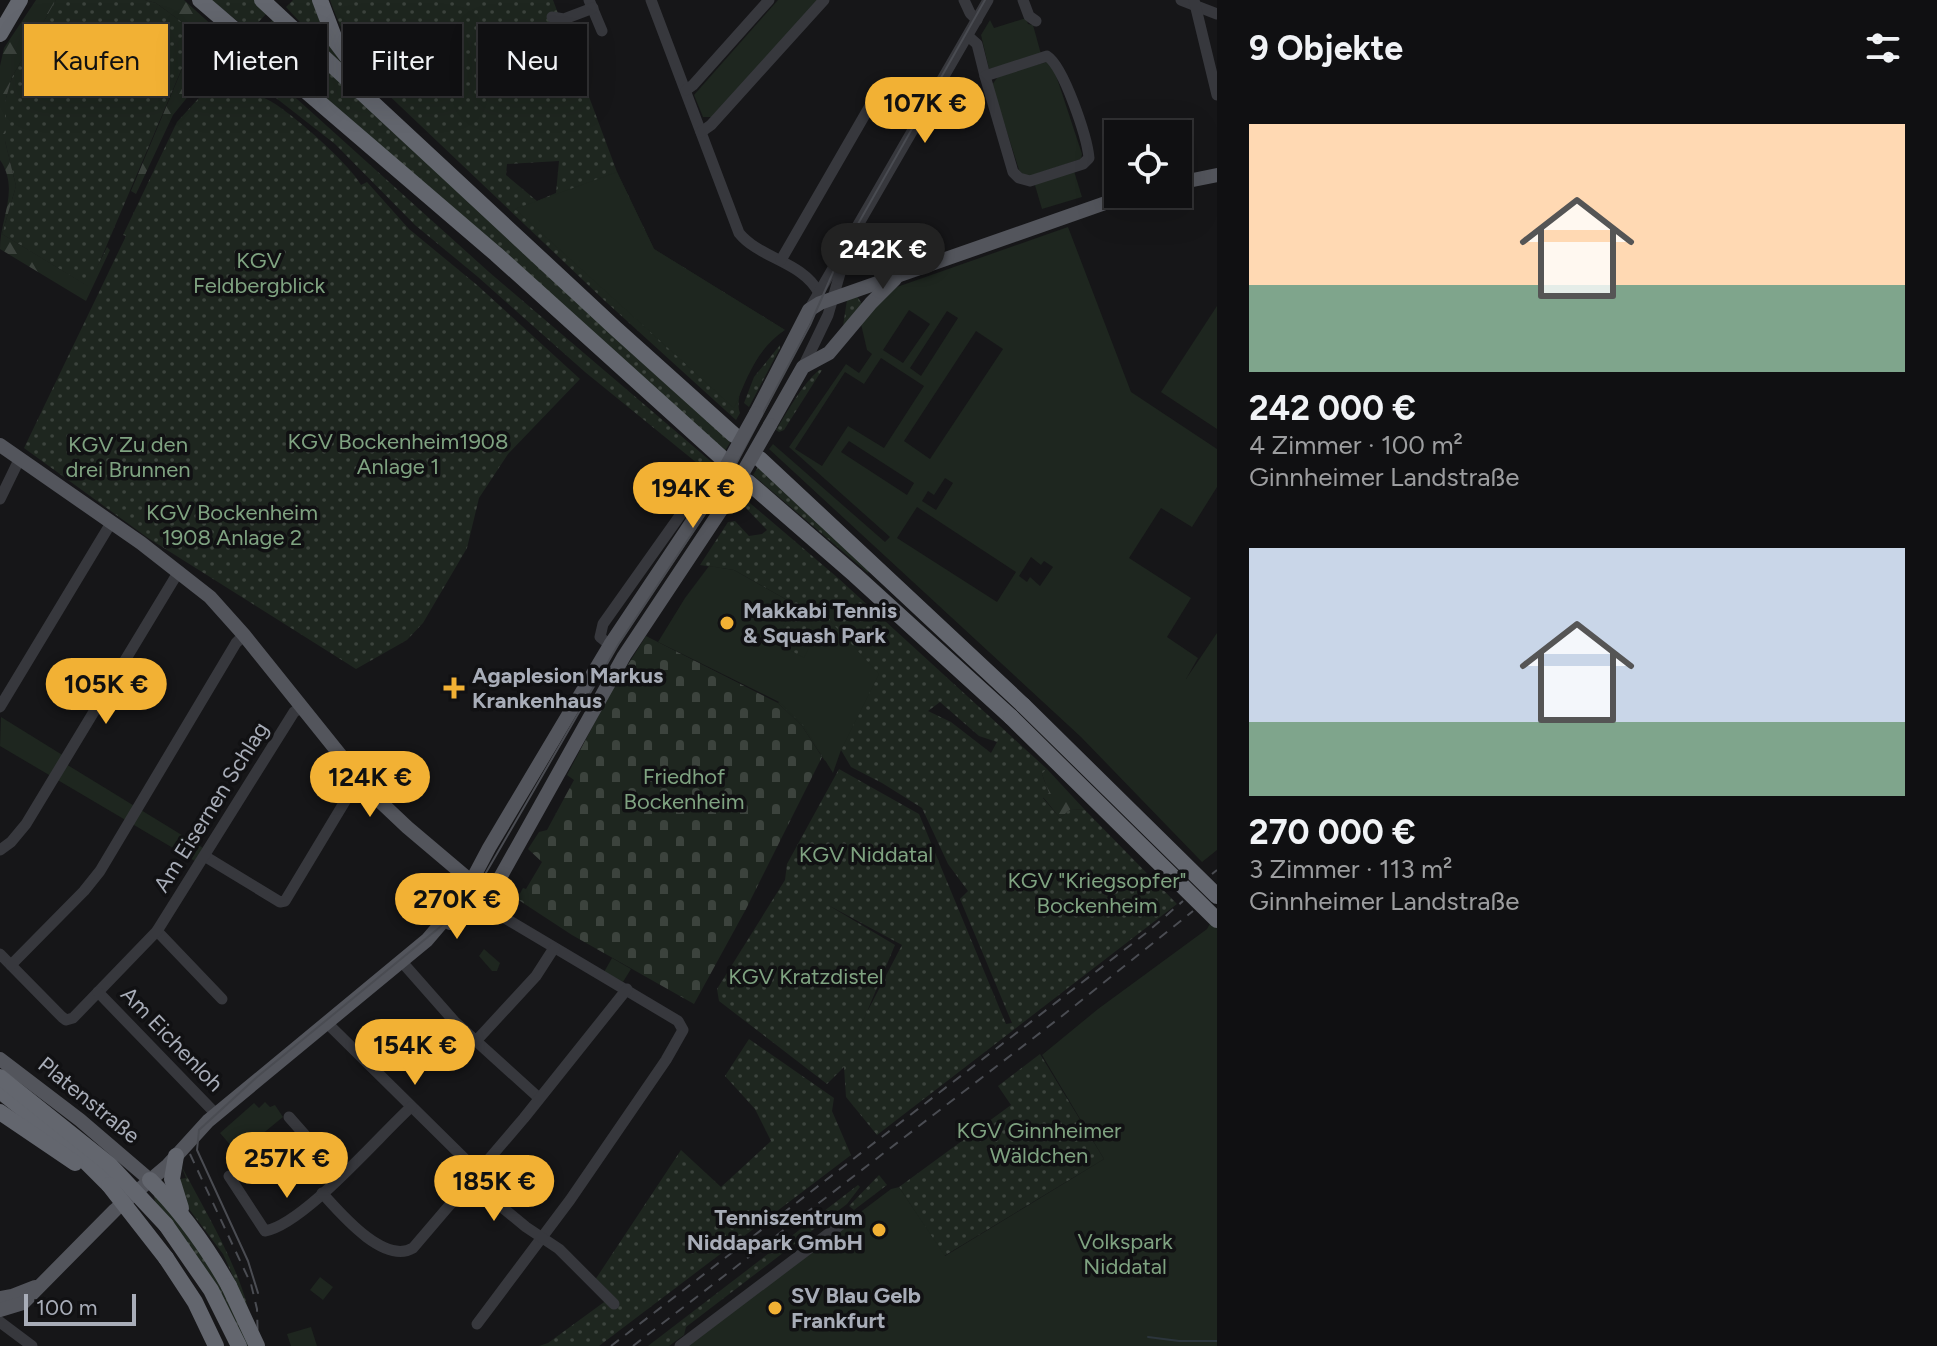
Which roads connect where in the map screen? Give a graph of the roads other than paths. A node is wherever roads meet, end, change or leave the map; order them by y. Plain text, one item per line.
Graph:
1 (20, 0) edge
2 (200, 0) edge
3 (320, 0) edge
4 (651, 0) edge
5 (769, 0) edge
6 (824, 0) edge
7 (964, 0) edge
8 (988, 0) edge
9 (1023, 0) edge
10 (1181, 0) edge
11 (264, 2) edge
12 (1194, 3) edge
13 (591, 4) edge
14 (1217, 14) edge
15 (552, 17) dead end
16 (977, 20) junction
17 (1036, 21) dead end
18 (602, 31) dead end
19 (0, 34) edge
20 (968, 36) junction
21 (985, 76) junction
22 (686, 90) junction
23 (1217, 95) edge
24 (920, 118) junction
25 (701, 132) junction
26 (412, 138) junction
27 (1217, 175) edge
28 (1192, 180) edge
29 (1104, 204) edge
30 (781, 260) junction
31 (897, 277) junction
32 (829, 289) junction
33 (855, 290) junction
34 (862, 314) junction
35 (803, 367) junction
36 (734, 435) dead end
37 (0, 448) edge
38 (722, 458) dead end
39 (760, 459) dead end
40 (19, 461) junction
41 (708, 476) dead end
42 (748, 482) dead end
43 (0, 499) edge
44 (107, 520) junction
45 (179, 571) junction
46 (244, 635) junction
47 (610, 645) junction
48 (0, 707) edge
49 (302, 707) junction
50 (1017, 711) junction
51 (544, 756) junction
52 (563, 768) junction
53 (359, 778) junction
54 (489, 848) junction
55 (0, 850) edge
56 (206, 857) junction
57 (447, 861) junction
58 (501, 876) junction
59 (472, 882) junction
60 (1217, 896) edge
61 (480, 900) junction
62 (1217, 920) edge
63 (157, 931) junction
64 (427, 940) junction
65 (554, 948) junction
66 (0, 954) edge
67 (402, 962) junction
68 (11, 965) junction
69 (627, 989) junction
70 (98, 992) junction
71 (222, 999) dead end
72 (327, 1023) junction
73 (476, 1041) junction
74 (0, 1059) edge
75 (5, 1084) edge
76 (539, 1098) junction
77 (54, 1099) junction
78 (411, 1107) junction
79 (216, 1114) junction
80 (4, 1117) edge
81 (289, 1117) dead end
82 (170, 1159) junction
83 (133, 1163) junction
84 (229, 1176) dead end
85 (341, 1176) junction
86 (474, 1176) junction
87 (147, 1181) junction
88 (109, 1185) junction
89 (322, 1193) junction
90 (187, 1220) junction
91 (840, 1225) dead end
92 (540, 1237) junction
93 (46, 1280) junction
94 (0, 1298) edge
95 (614, 1304) dead end
96 (1, 1321) edge
97 (477, 1324) dead end
98 (32, 1346) edge
99 (216, 1346) edge
100 (239, 1346) edge
101 (257, 1346) edge
102 (680, 1346) edge

1 - 19 highway
2 - 38 highway
3 - 26 highway
4 - 22 street
5 - 22 street
6 - 25 street
7 - 16 street
8 - 16 street
9 - 17 street
10 - 12 street
11 - 26 highway
12 - 14 street
12 - 23 street
13 - 15 street
13 - 18 street
16 - 20 street
20 - 21 street
20 - 24 street
21 - 21 street
22 - 25 street
24 - 30 street
24 - 32 street
25 - 30 street
26 - 36 highway
27 - 28 main road
29 - 31 main road
30 - 32 street
31 - 33 main road
31 - 34 main road
32 - 33 main road
32 - 35 street
32 - 47 main road, bridge
33 - 34 main road
34 - 35 main road
35 - 52 main road, bridge
37 - 40 main road
39 - 50 highway
40 - 43 street
40 - 44 main road
41 - 47 street
42 - 50 highway
44 - 45 main road
44 - 48 street
45 - 46 main road
45 - 55 street
46 - 49 main road
46 - 68 street
47 - 51 main road
49 - 53 main road
49 - 56 street, Am Eisernen Schlag
50 - 60 highway, bridge
50 - 62 highway, bridge
51 - 52 main road
51 - 54 main road
52 - 58 main road
53 - 56 street
53 - 57 main road
54 - 57 main road
54 - 59 main road
56 - 63 street, Am Eisernen Schlag
57 - 59 main road
58 - 59 main road
58 - 61 main road
59 - 61 street
59 - 64 main road
61 - 64 main road
61 - 65 street
63 - 70 street, Am Eisernen Schlag
63 - 71 street
64 - 67 main road
65 - 69 street
65 - 73 street
66 - 68 street, Am Eisernen Schlag
67 - 72 main road
67 - 73 street
68 - 70 street, Am Eisernen Schlag
69 - 76 street
69 - 92 street
70 - 79 street, Am Eichenloh
72 - 78 street
72 - 79 main road
73 - 76 street
74 - 77 main road, Platenstraße
75 - 77 main road
75 - 88 highway
75 - 100 highway, bridge
76 - 86 street
77 - 83 main road, Platenstraße
78 - 85 street
78 - 86 street
79 - 82 main road
80 - 88 highway
81 - 85 street
82 - 83 main road
82 - 87 main road
82 - 90 highway
83 - 87 main road, Platenstraße
84 - 89 street
85 - 89 street
86 - 89 street
86 - 92 street
87 - 90 highway
87 - 93 main road
88 - 99 highway, bridge
90 - 101 highway, bridge
91 - 102 street
92 - 95 street
92 - 97 street
93 - 94 main road
93 - 96 main road
96 - 98 street

